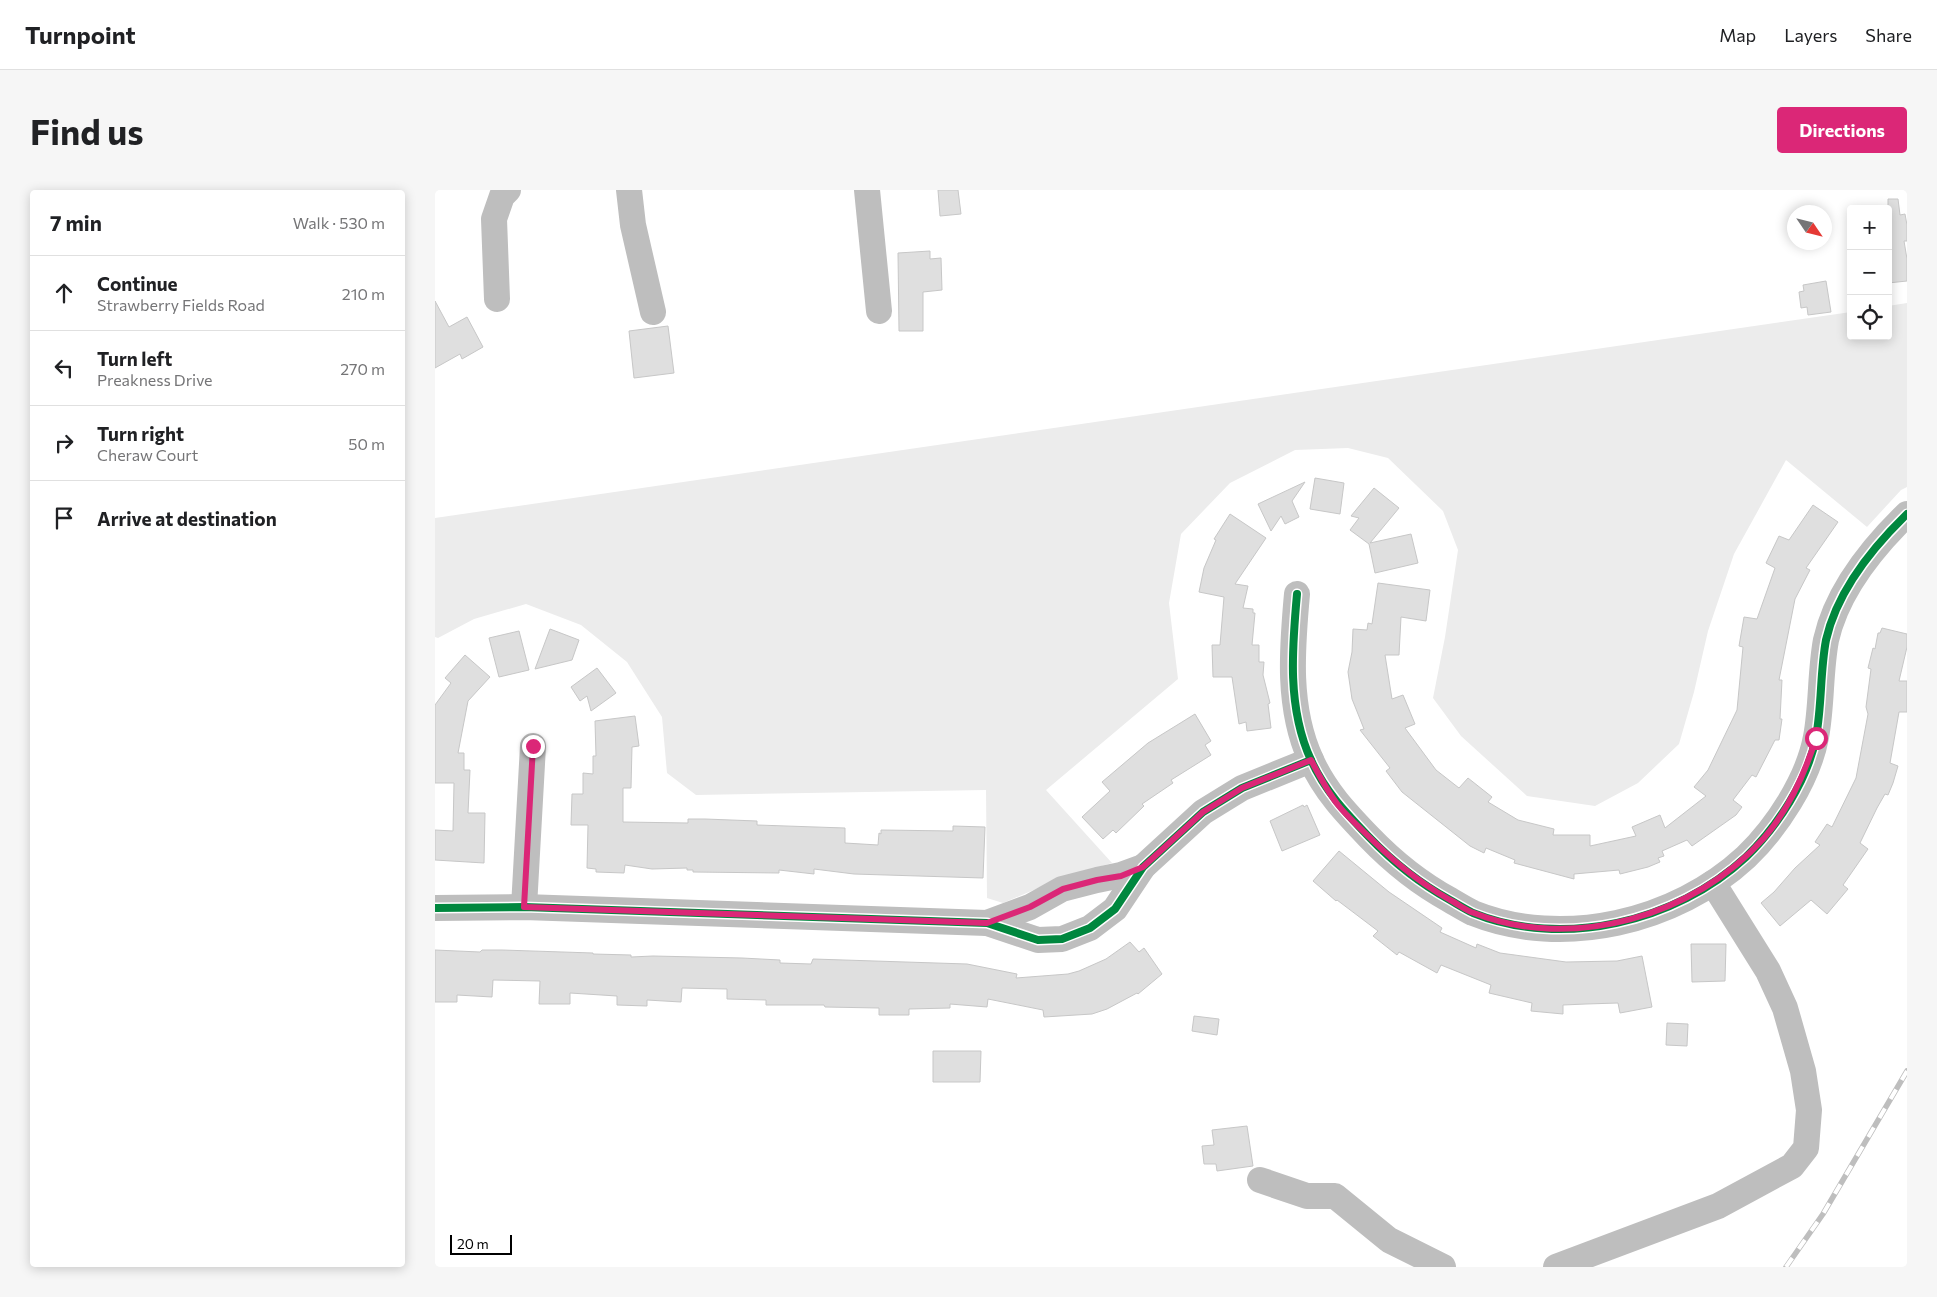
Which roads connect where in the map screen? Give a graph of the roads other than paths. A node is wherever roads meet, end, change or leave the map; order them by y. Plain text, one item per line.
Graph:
1 (507, 190) edge
2 (629, 190) edge
3 (867, 190) edge
4 (497, 298) dead end
5 (879, 311) dead end
6 (653, 312) dead end
7 (1907, 514) edge
8 (1297, 594) dead end
9 (533, 746) dead end
10 (1311, 760) junction
11 (1143, 867) junction
12 (1713, 883) junction
13 (524, 907) junction
14 (435, 908) edge
15 (987, 923) junction
16 (1260, 1180) dead end
17 (1443, 1267) edge
18 (1555, 1267) edge

1 - 4 street
2 - 6 street
3 - 5 street
7 - 12 street
8 - 10 street
9 - 13 street
10 - 11 street
10 - 12 street
11 - 15 street
11 - 15 street
12 - 18 street
13 - 14 street
13 - 15 street
16 - 17 street

